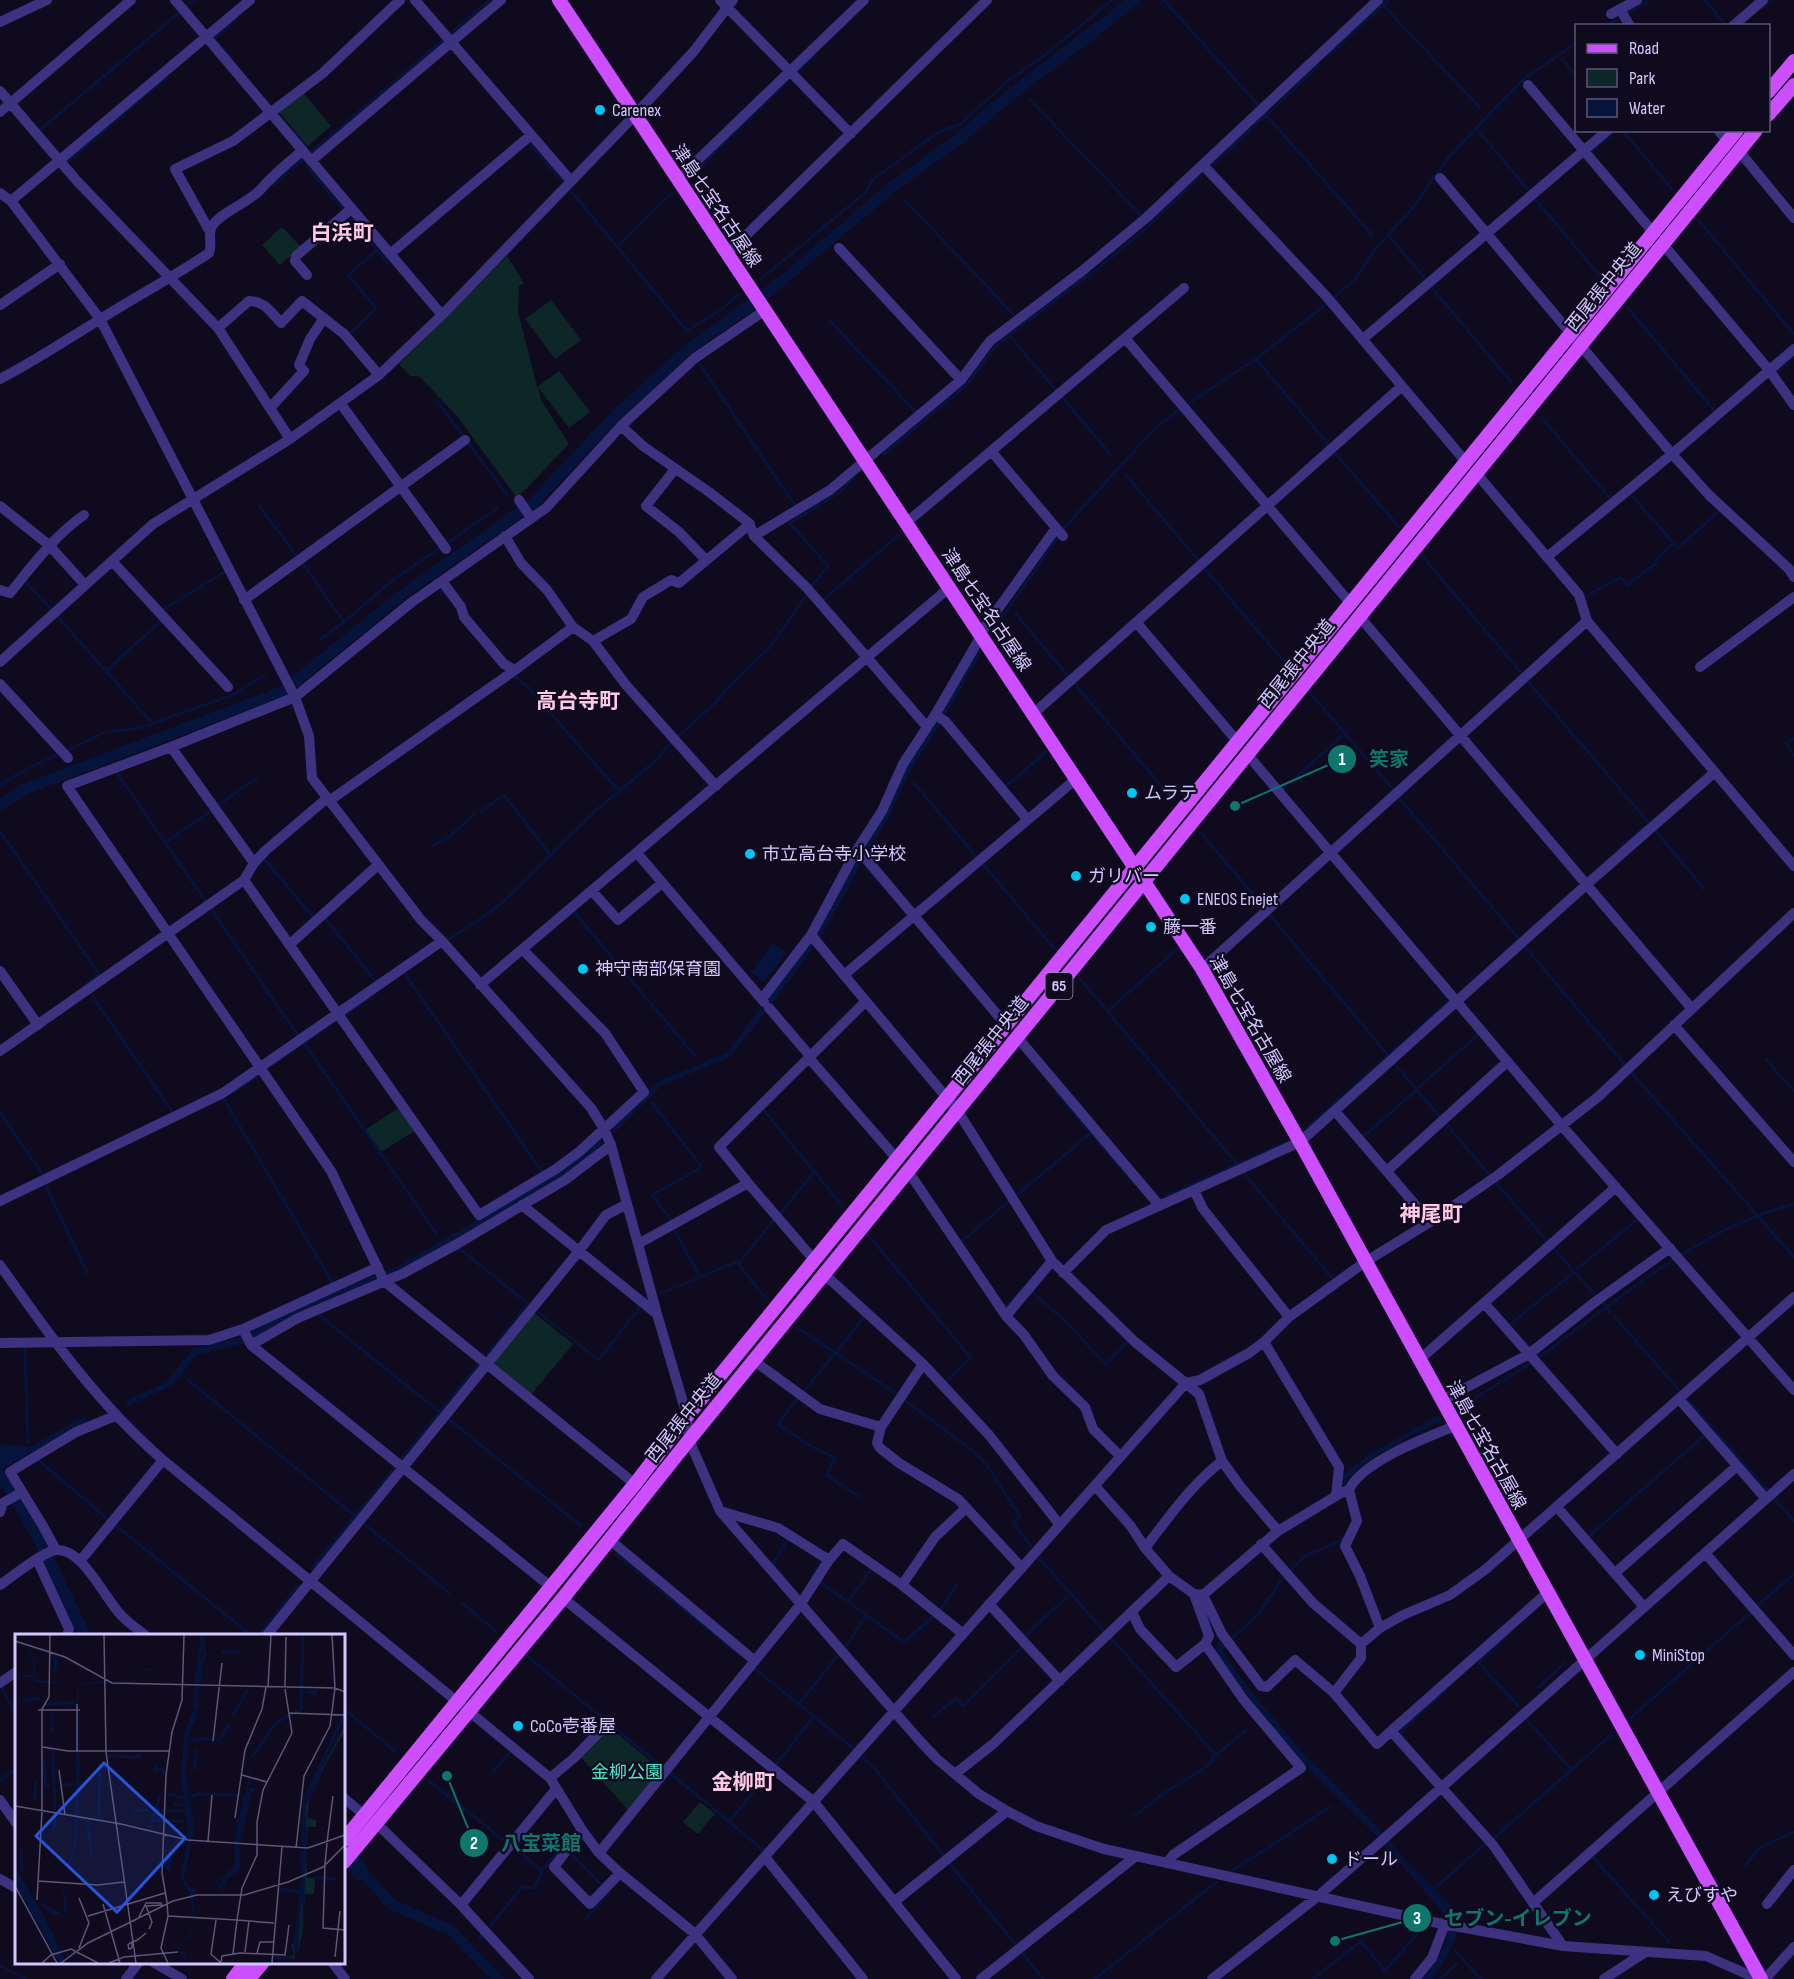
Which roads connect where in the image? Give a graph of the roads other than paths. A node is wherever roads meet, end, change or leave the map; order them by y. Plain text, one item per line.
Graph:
1 (47, 0) edge
2 (131, 0) edge
3 (175, 0) edge
4 (250, 0) edge
5 (400, 0) edge
6 (415, 0) edge
7 (501, 0) edge
8 (559, 0) edge
9 (864, 0) edge
10 (987, 0) edge
11 (1378, 0) edge
12 (1637, 0) edge
13 (1763, 0) edge
14 (727, 2) edge
15 (1621, 15) edge
16 (0, 22) edge
17 (1735, 24) edge
18 (206, 37) junction
19 (448, 39) junction
20 (1794, 61) edge
21 (791, 71) junction
22 (1528, 85) dead end
23 (1794, 85) edge
24 (1770, 90) edge
25 (0, 91) edge
26 (11, 104) junction
27 (0, 112) edge
28 (269, 113) junction
29 (1770, 114) edge
30 (635, 115) junction
31 (1606, 132) edge
32 (1720, 132) edge
33 (1736, 132) edge
34 (1754, 132) edge
35 (851, 134) junction
36 (531, 135) junction
37 (1728, 142) junction
38 (1585, 151) junction
39 (1739, 152) junction
40 (306, 156) junction
41 (60, 160) junction
42 (1203, 165) junction
43 (1440, 178) dead end
44 (677, 180) junction
45 (571, 181) junction
46 (0, 193) edge
47 (11, 201) junction
48 (351, 209) junction
49 (1794, 218) edge
50 (210, 232) junction
51 (1653, 232) junction
52 (1486, 234) junction
53 (1662, 243) junction
54 (839, 248) dead end
55 (390, 254) junction
56 (727, 254) junction
57 (60, 264) junction
58 (307, 275) dead end
59 (171, 278) junction
60 (1184, 288) dead end
61 (0, 304) edge
62 (764, 309) junction
63 (442, 315) junction
64 (324, 318) junction
65 (100, 319) junction
66 (218, 328) junction
67 (1572, 333) junction
68 (1125, 338) junction
69 (1363, 339) junction
70 (1581, 344) junction
71 (1794, 349) edge
72 (1769, 370) junction
73 (379, 375) junction
74 (0, 379) edge
75 (961, 381) junction
76 (1402, 386) junction
77 (341, 404) junction
78 (1794, 405) edge
79 (270, 408) junction
80 (621, 426) junction
81 (290, 439) junction
82 (465, 440) dead end
83 (991, 451) junction
84 (1672, 454) junction
85 (865, 461) junction
86 (1471, 468) junction
87 (675, 469) junction
88 (400, 486) junction
89 (193, 500) junction
90 (520, 502) dead end
91 (0, 506) edge
92 (1267, 506) junction
93 (84, 515) dead end
94 (530, 517) junction
95 (906, 523) junction
96 (750, 524) junction
97 (505, 536) junction
98 (754, 536) junction
99 (49, 545) junction
100 (446, 549) dead end
101 (1547, 557) junction
102 (706, 560) junction
103 (111, 561) junction
104 (1794, 577) edge
105 (439, 583) junction
106 (85, 585) junction
107 (949, 588) junction
108 (0, 590) edge
109 (1794, 597) edge
110 (244, 600) junction
111 (1355, 610) junction
112 (1587, 621) junction
113 (1136, 622) junction
114 (573, 627) junction
115 (980, 635) junction
116 (593, 641) junction
117 (867, 657) junction
118 (0, 662) edge
119 (1700, 667) dead end
120 (512, 672) junction
121 (0, 684) edge
122 (228, 687) dead end
123 (294, 695) junction
124 (1033, 714) junction
125 (939, 718) junction
126 (927, 727) junction
127 (1462, 735) junction
128 (1238, 741) junction
129 (171, 747) junction
130 (1247, 754) junction
131 (68, 758) dead end
132 (1715, 772) junction
133 (1076, 779) junction
134 (716, 786) junction
135 (327, 800) junction
136 (1027, 819) junction
137 (637, 853) junction
138 (1331, 853) junction
139 (859, 856) junction
140 (254, 863) junction
141 (378, 865) junction
142 (1134, 866) junction
143 (1794, 866) edge
144 (244, 880) junction
145 (1144, 881) junction
146 (662, 883) junction
147 (1586, 885) junction
148 (592, 891) junction
149 (1794, 913) edge
150 (913, 915) junction
151 (169, 934) junction
152 (813, 938) junction
153 (442, 941) junction
154 (289, 945) junction
155 (523, 950) junction
156 (1202, 969) junction
157 (0, 971) edge
158 (844, 975) junction
159 (480, 985) junction
160 (866, 1001) junction
161 (1456, 1001) junction
162 (765, 1003) junction
163 (1692, 1009) junction
164 (337, 1014) junction
165 (38, 1025) junction
166 (1006, 1025) junction
167 (1674, 1025) junction
168 (1017, 1037) junction
169 (0, 1051) edge
170 (809, 1057) junction
171 (1508, 1062) junction
172 (260, 1067) junction
173 (947, 1098) junction
174 (957, 1110) junction
175 (1335, 1111) junction
176 (1562, 1126) junction
177 (604, 1129) junction
178 (1300, 1142) junction
179 (611, 1145) junction
180 (897, 1160) junction
181 (1794, 1161) edge
182 (908, 1171) junction
183 (1387, 1171) junction
184 (748, 1183) junction
185 (1616, 1187) junction
186 (1194, 1190) junction
187 (0, 1201) edge
188 (522, 1204) junction
189 (627, 1204) junction
190 (1159, 1205) junction
191 (1430, 1222) junction
192 (638, 1244) junction
193 (579, 1251) junction
194 (1675, 1253) junction
195 (815, 1261) junction
196 (1052, 1261) junction
197 (1365, 1262) junction
198 (0, 1265) edge
199 (1063, 1273) junction
200 (824, 1274) junction
201 (381, 1275) junction
202 (1794, 1297) edge
203 (1484, 1303) junction
204 (657, 1314) junction
205 (1006, 1316) junction
206 (1289, 1317) junction
207 (247, 1338) junction
208 (1748, 1338) junction
209 (1264, 1342) junction
210 (0, 1343) edge
211 (54, 1343) junction
212 (1532, 1358) junction
213 (753, 1360) junction
214 (1419, 1360) junction
215 (487, 1363) junction
216 (923, 1364) junction
217 (1186, 1383) junction
218 (1794, 1390) edge
219 (1682, 1396) junction
220 (1448, 1413) junction
221 (115, 1416) junction
222 (687, 1416) junction
223 (881, 1426) junction
224 (688, 1440) junction
225 (1617, 1454) junction
226 (1120, 1456) junction
227 (163, 1460) junction
228 (1222, 1461) junction
229 (1737, 1466) junction
230 (403, 1469) junction
231 (1794, 1474) edge
232 (635, 1484) junction
233 (1095, 1486) junction
234 (22, 1492) junction
235 (1343, 1492) junction
236 (1769, 1496) junction
237 (1, 1505) edge
238 (1557, 1507) junction
239 (966, 1508) junction
240 (720, 1511) junction
241 (1060, 1525) junction
242 (1278, 1531) junction
243 (610, 1540) junction
244 (1518, 1541) junction
245 (1261, 1544) junction
246 (1145, 1548) junction
247 (55, 1551) junction
248 (1705, 1554) junction
249 (38, 1559) junction
250 (829, 1560) junction
251 (80, 1561) junction
252 (1022, 1568) junction
253 (1615, 1573) junction
254 (1169, 1576) junction
255 (310, 1580) junction
256 (0, 1585) edge
257 (902, 1585) junction
258 (551, 1587) junction
259 (1547, 1593) junction
260 (1198, 1594) junction
261 (563, 1598) junction
262 (989, 1604) junction
263 (800, 1605) junction
264 (1644, 1607) junction
265 (1132, 1612) junction
266 (1380, 1628) junction
267 (962, 1633) junction
268 (67, 1634) edge
269 (145, 1634) edge
270 (267, 1634) edge
271 (1205, 1644) junction
272 (1361, 1644) junction
273 (1794, 1655) edge
274 (1584, 1660) junction
275 (755, 1661) junction
276 (1794, 1672) edge
277 (15, 1673) edge
278 (1060, 1681) junction
279 (0, 1683) edge
280 (1334, 1693) junction
281 (456, 1700) junction
282 (469, 1711) junction
283 (894, 1713) junction
284 (709, 1718) junction
285 (605, 1726) dead end
286 (1391, 1731) junction
287 (956, 1774) junction
288 (550, 1778) junction
289 (1441, 1787) junction
290 (556, 1789) junction
291 (1657, 1793) junction
292 (345, 1799) edge
293 (0, 1800) edge
294 (814, 1802) junction
295 (1007, 1811) junction
296 (364, 1815) junction
297 (15, 1822) edge
298 (376, 1823) junction
299 (582, 1830) junction
300 (347, 1836) edge
301 (599, 1852) junction
302 (1136, 1856) junction
303 (765, 1857) junction
304 (345, 1861) edge
305 (1167, 1863) junction
306 (620, 1873) junction
307 (1793, 1873) edge
308 (0, 1879) edge
309 (15, 1886) edge
310 (1317, 1897) junction
311 (894, 1902) junction
312 (1533, 1904) junction
313 (1767, 1904) dead end
314 (462, 1905) junction
315 (1446, 1924) junction
316 (694, 1933) junction
317 (1563, 1946) junction
318 (1794, 1947) edge
319 (1644, 1953) junction
320 (137, 1964) edge
321 (156, 1964) edge
322 (244, 1964) edge
323 (260, 1964) edge
324 (334, 1964) edge
325 (126, 1979) edge
326 (182, 1979) edge
327 (233, 1979) edge
328 (249, 1979) edge
329 (345, 1979) edge
330 (529, 1979) edge
331 (656, 1979) edge
332 (732, 1979) edge
333 (862, 1979) edge
334 (956, 1979) edge
335 (981, 1979) edge
336 (1212, 1979) edge
337 (1415, 1979) edge
338 (1604, 1979) edge
339 (1761, 1979) edge

1 - 16 street
2 - 26 street
3 - 18 street
4 - 18 street
5 - 28 street
6 - 19 street
7 - 19 street
8 - 30 main road, 津島七宝名古屋線
9 - 21 street
10 - 35 street
11 - 42 street
12 - 15 street
13 - 17 street
14 - 21 street
14 - 30 street
18 - 28 street
18 - 41 street
19 - 36 street
19 - 40 street
20 - 24 main road
21 - 35 street
21 - 44 street
22 - 38 street
23 - 29 main road
25 - 26 street
26 - 27 street
26 - 41 street
28 - 40 street
28 - 50 street
30 - 44 main road, 津島七宝名古屋線
30 - 45 street
31 - 38 street
32 - 37 street
33 - 37 main road, 西尾張中央道 / 65
34 - 39 main road, 西尾張中央道 / 65
35 - 56 street
36 - 45 street
36 - 55 street
37 - 51 main road, 西尾張中央道 / 65
38 - 51 street
38 - 52 street
39 - 49 street
39 - 53 main road, 西尾張中央道 / 65
40 - 48 street
40 - 50 street
41 - 47 street
41 - 59 street
42 - 69 street
42 - 75 street
43 - 52 street
44 - 56 main road, 津島七宝名古屋線
45 - 63 street
46 - 47 street
47 - 57 street
48 - 55 street
48 - 58 street
50 - 59 street
51 - 67 main road, 西尾張中央道 / 65
52 - 67 street
52 - 69 street
53 - 70 main road, 西尾張中央道 / 65
53 - 72 street
54 - 75 street
55 - 63 street
56 - 62 main road, 津島七宝名古屋線
57 - 61 street
57 - 65 street
59 - 65 street
59 - 66 street
60 - 68 street
62 - 80 street
62 - 85 main road, 津島七宝名古屋線
63 - 73 street
64 - 66 street
64 - 73 street
64 - 79 street
65 - 74 street
65 - 89 street
66 - 79 street
67 - 70 street
67 - 86 main road, 西尾張中央道 / 65
68 - 83 street
68 - 92 street
69 - 76 street
70 - 84 street
70 - 86 main road, 西尾張中央道 / 65
71 - 72 street
72 - 78 street
72 - 84 street
73 - 77 street
75 - 85 street
76 - 86 street
76 - 92 street
77 - 81 street
77 - 88 street
79 - 81 street
80 - 87 street
80 - 94 street
81 - 89 street
82 - 88 street
83 - 95 street
83 - 115 street
84 - 101 street
84 - 104 street
85 - 95 main road, 津島七宝名古屋線
85 - 98 street
86 - 101 street
86 - 111 main road, 西尾張中央道 / 65
87 - 96 street
87 - 102 street
88 - 100 street
88 - 110 street
89 - 103 street
89 - 110 street
90 - 94 street
91 - 99 street
92 - 111 street
92 - 113 street
93 - 99 street
94 - 97 street
95 - 107 main road, 津島七宝名古屋線
96 - 98 street
96 - 102 street
97 - 105 street
97 - 114 street
98 - 117 street
99 - 106 street
99 - 108 street
101 - 112 street
102 - 116 street
103 - 106 street
103 - 122 street
105 - 120 street
105 - 123 street
106 - 118 street
107 - 115 main road, 津島七宝名古屋線
107 - 117 street
109 - 119 street
110 - 123 street
111 - 127 street
111 - 128 main road, 西尾張中央道 / 65
111 - 130 main road, 西尾張中央道 / 65
112 - 127 street
112 - 132 street
113 - 124 street
113 - 128 street
114 - 116 street
114 - 120 street
115 - 124 main road, 津島七宝名古屋線
115 - 125 street
116 - 134 street
117 - 126 street
117 - 134 street
120 - 135 street
121 - 131 street
123 - 129 street
123 - 135 street
124 - 133 main road, 津島七宝名古屋線
125 - 126 street
125 - 136 street
126 - 139 street
127 - 138 street
127 - 147 street
128 - 142 main road, 西尾張中央道 / 65
129 - 140 street
129 - 151 street
130 - 138 street
130 - 145 main road, 西尾張中央道 / 65
132 - 143 street
132 - 147 street
133 - 136 street
133 - 142 main road, 津島七宝名古屋線
134 - 137 street
135 - 140 street
135 - 141 street
136 - 150 street
137 - 146 street
137 - 148 street
138 - 156 street
138 - 161 street
139 - 150 street
139 - 152 street
140 - 144 street
141 - 153 street
141 - 154 street
142 - 145 main road, 津島七宝名古屋線
142 - 166 main road, 西尾張中央道 / 65
144 - 151 street
144 - 154 street
145 - 156 main road, 津島七宝名古屋線
145 - 168 main road, 西尾張中央道 / 65
146 - 148 street
146 - 162 street
147 - 161 street
147 - 163 street
148 - 155 street
149 - 163 street
150 - 158 street
150 - 166 street
151 - 165 street
151 - 172 street
152 - 158 street
152 - 162 street
153 - 159 street
153 - 164 street
154 - 164 street
155 - 159 street
155 - 177 street
156 - 178 main road, 津島七宝名古屋線
157 - 165 street
158 - 160 street
159 - 177 street
160 - 170 street
160 - 173 street
161 - 171 street
161 - 175 street
162 - 170 street
163 - 167 street
164 - 172 street
164 - 177 street
165 - 169 street
166 - 173 main road, 西尾張中央道 / 65
167 - 176 street
167 - 181 street
168 - 174 main road, 西尾張中央道 / 65
168 - 190 street
170 - 180 street
170 - 184 street
171 - 176 street
171 - 183 street
172 - 187 street
172 - 201 street
173 - 174 street
173 - 180 main road, 西尾張中央道 / 65
174 - 182 main road, 西尾張中央道 / 65
174 - 196 street
175 - 178 street
175 - 183 street
176 - 185 street
176 - 191 street
177 - 179 street
178 - 186 street
178 - 197 main road, 津島七宝名古屋線
179 - 188 street
179 - 189 street
180 - 195 main road, 西尾張中央道 / 65
182 - 200 main road, 西尾張中央道 / 65
182 - 205 street
183 - 191 street
184 - 192 street
184 - 195 street
185 - 194 street
185 - 203 street
186 - 190 street
186 - 206 street
188 - 193 street
188 - 201 street
189 - 192 street
189 - 193 street
190 - 199 street
191 - 197 street
192 - 204 street
193 - 204 street
193 - 215 street
194 - 208 street
194 - 212 street
195 - 222 main road, 西尾張中央道 / 65
196 - 199 street
196 - 205 street
197 - 206 street
197 - 214 main road, 津島七宝名古屋線
198 - 211 street
199 - 217 street
200 - 213 main road, 西尾張中央道 / 65
200 - 216 street
201 - 207 street
201 - 207 street
201 - 215 street
202 - 208 street
203 - 212 street
203 - 214 street
204 - 222 street
205 - 226 street
206 - 209 street
207 - 211 street
207 - 230 street
208 - 218 street
208 - 219 street
209 - 217 street
209 - 235 street
210 - 211 street
211 - 221 street
212 - 220 street
212 - 225 street
213 - 223 street
213 - 224 main road, 西尾張中央道 / 65
214 - 220 main road, 津島七宝名古屋線
215 - 230 street
215 - 232 street
216 - 223 street
216 - 241 street
217 - 226 street
217 - 228 street
219 - 225 street
219 - 229 street
220 - 235 street
220 - 244 main road, 津島七宝名古屋線
221 - 227 street
221 - 234 street
222 - 224 street
222 - 232 main road, 西尾張中央道 / 65
223 - 239 street
224 - 240 street
224 - 243 main road, 西尾張中央道 / 65
225 - 238 street
226 - 233 street
227 - 251 street
227 - 255 street
228 - 242 street
228 - 246 street
229 - 236 street
229 - 253 street
230 - 255 street
230 - 258 street
231 - 236 street
232 - 258 main road, 西尾張中央道 / 65
233 - 241 street
233 - 246 street
234 - 237 street
234 - 247 street
235 - 242 street
235 - 266 street
236 - 248 street
238 - 244 street
238 - 253 street
239 - 252 street
239 - 257 street
240 - 250 street
240 - 263 street
241 - 252 street
242 - 245 street
243 - 261 main road, 西尾張中央道 / 65
243 - 275 street
244 - 259 main road, 津島七宝名古屋線
244 - 266 street
245 - 260 street
245 - 272 street
246 - 254 street
247 - 249 street
247 - 251 street
248 - 264 street
248 - 273 street
249 - 256 street
249 - 268 street
250 - 257 street
250 - 263 street
251 - 269 street
252 - 262 street
253 - 264 street
254 - 260 street
254 - 265 street
255 - 270 street
255 - 281 street
257 - 267 street
258 - 281 main road, 西尾張中央道 / 65
259 - 274 main road, 津島七宝名古屋線
259 - 286 street
260 - 271 street
260 - 280 street
261 - 282 main road, 西尾張中央道 / 65
261 - 284 street
262 - 267 street
262 - 278 street
263 - 275 street
263 - 283 street
264 - 274 street
265 - 271 street
265 - 278 street
266 - 272 street
267 - 283 street
271 - 305 street
272 - 280 street
274 - 289 street
274 - 291 main road, 津島七宝名古屋線
275 - 284 street
276 - 291 street
277 - 279 street
278 - 287 street
280 - 286 street
281 - 282 street
281 - 296 main road, 西尾張中央道 / 65
282 - 288 street
282 - 298 main road, 西尾張中央道 / 65
283 - 287 street
283 - 294 street
284 - 294 street
284 - 301 street
285 - 288 street
286 - 289 street
287 - 295 street
288 - 290 street
289 - 310 street
289 - 312 street
290 - 299 street
290 - 314 street
291 - 312 street
291 - 339 main road, 津島七宝名古屋線
292 - 296 street
293 - 297 street
294 - 303 street
294 - 311 street
295 - 302 street
295 - 311 street
296 - 300 main road, 西尾張中央道 / 65
298 - 304 main road, 西尾張中央道 / 65
298 - 314 street
299 - 301 street
299 - 306 street
301 - 306 street
302 - 305 street
302 - 335 street
303 - 316 street
303 - 333 street
305 - 310 street
306 - 316 street
307 - 313 street
308 - 309 street
310 - 315 street
310 - 336 street
311 - 334 street
312 - 317 street
314 - 330 street
315 - 317 street
315 - 337 street
316 - 331 street
316 - 332 street
317 - 319 street
318 - 339 street
319 - 338 street
319 - 339 street
320 - 325 street
321 - 326 street
322 - 327 main road
323 - 328 main road
324 - 329 street

